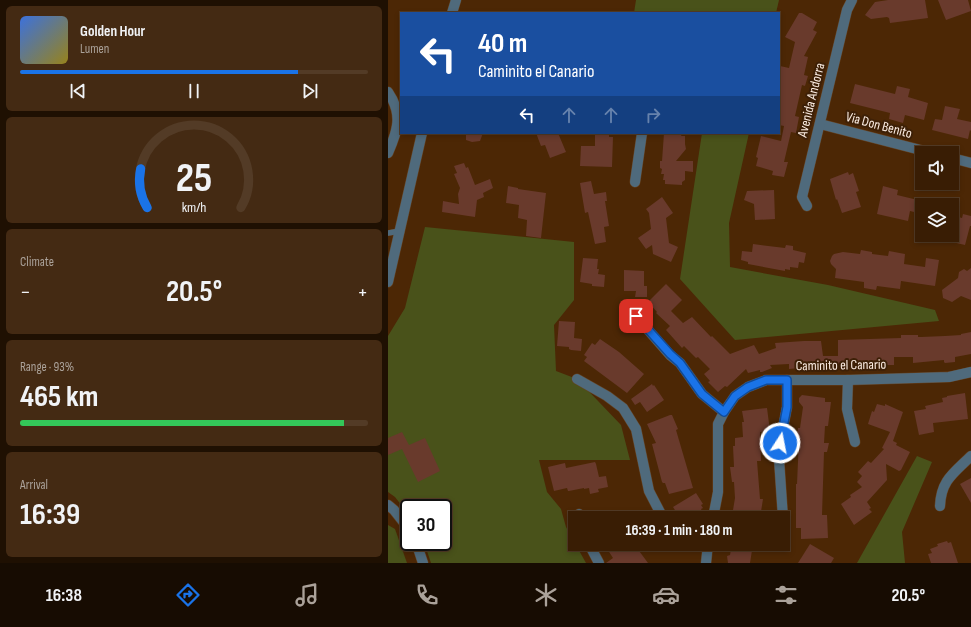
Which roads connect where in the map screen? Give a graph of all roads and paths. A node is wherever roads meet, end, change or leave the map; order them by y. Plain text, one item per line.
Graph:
1 (456, 0) edge
2 (852, 0) edge
3 (452, 12) edge
4 (388, 92) edge
5 (400, 120) edge
6 (820, 124) junction
7 (422, 134) edge
8 (642, 134) edge
9 (915, 149) edge
10 (388, 153) edge
11 (959, 160) edge
12 (971, 163) edge
13 (635, 182) dead end
14 (807, 206) dead end
15 (400, 231) junction
16 (388, 233) edge
17 (388, 282) edge
18 (636, 316) dead end
19 (971, 372) edge
20 (578, 380) dead end
21 (787, 380) junction
22 (848, 380) junction
23 (724, 412) junction
24 (855, 442) dead end
25 (971, 456) edge
26 (388, 505) edge
27 (940, 506) dead end
28 (659, 511) edge
29 (714, 511) edge
30 (782, 511) edge
31 (400, 518) edge
32 (419, 551) edge
33 (593, 551) edge
34 (707, 551) edge
35 (423, 563) edge
36 (599, 563) edge
37 (706, 563) edge

1 - 3 street
2 - 6 street, Avenida Andorra
4 - 5 street
5 - 10 street
6 - 9 street, Via Don Benito
6 - 14 street, Avenida Andorra
7 - 15 street
8 - 13 street
11 - 12 street
15 - 16 lane
15 - 17 street
18 - 23 street
19 - 22 street, Caminito el Canario
20 - 28 street
21 - 22 street, Caminito el Canario
21 - 23 street, Caminito el Canario
21 - 30 street
22 - 24 street
23 - 29 street, Caminito el Canario
25 - 27 street
26 - 31 street
32 - 35 street
33 - 36 street
34 - 37 street

